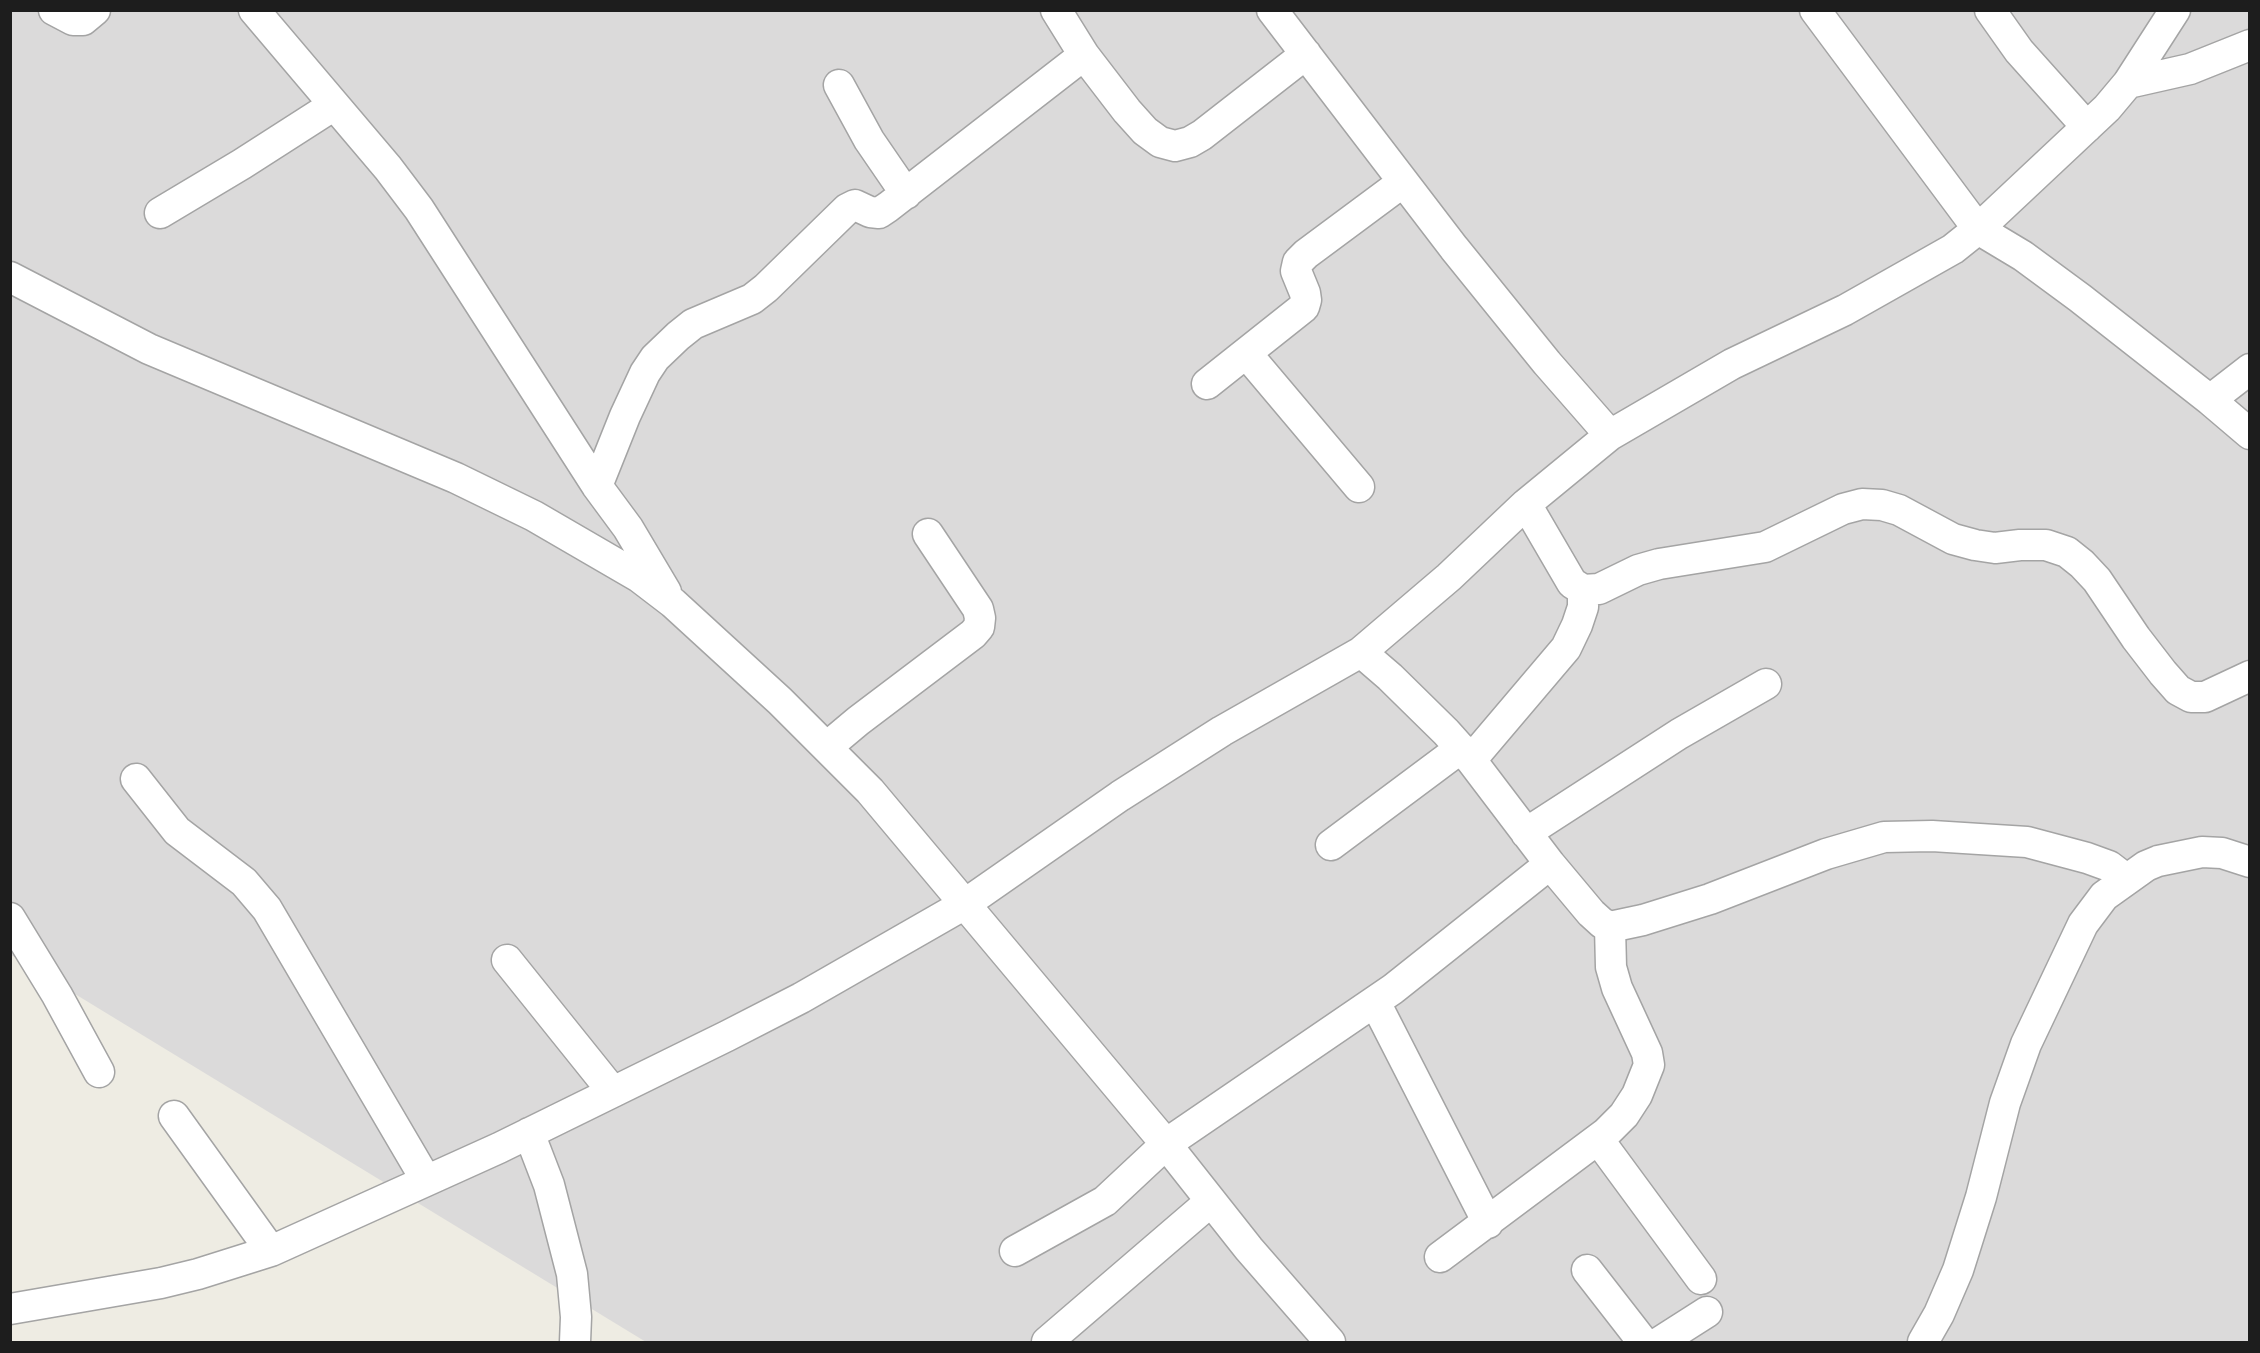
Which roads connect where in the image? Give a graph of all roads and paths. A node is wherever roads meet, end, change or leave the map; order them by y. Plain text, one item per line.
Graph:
1 (54, 10) edge
2 (95, 10) edge
3 (254, 10) edge
4 (1056, 10) edge
5 (1815, 10) edge
6 (1990, 10) edge
7 (2175, 10) edge
8 (1276, 12) edge
9 (2250, 45) edge
10 (1306, 54) junction
11 (1084, 55) junction
12 (2128, 83) junction
13 (839, 85) dead end
14 (334, 105) junction
15 (2087, 127) junction
16 (1403, 182) junction
17 (906, 194) junction
18 (160, 213) dead end
19 (1978, 229) junction
20 (10, 277) edge
21 (1246, 352) junction
22 (2250, 369) edge
23 (1207, 384) dead end
24 (2210, 400) junction
25 (2250, 434) edge
26 (1610, 435) junction
27 (597, 486) junction
28 (1359, 487) dead end
29 (1526, 504) junction
30 (928, 534) dead end
31 (1583, 590) junction
32 (673, 603) junction
33 (1361, 652) junction
34 (2250, 676) edge
35 (1766, 684) dead end
36 (827, 747) junction
37 (1466, 754) junction
38 (136, 779) dead end
39 (1526, 833) junction
40 (1330, 845) dead end
41 (2250, 862) edge
42 (1550, 864) junction
43 (2126, 879) junction
44 (965, 904) junction
45 (10, 918) edge
46 (1610, 927) junction
47 (507, 960) dead end
48 (1375, 1002) junction
49 (99, 1072) dead end
50 (613, 1092) junction
51 (174, 1116) dead end
52 (529, 1133) junction
53 (1598, 1139) junction
54 (1167, 1144) junction
55 (426, 1180) junction
56 (1210, 1202) junction
57 (1488, 1222) junction
58 (271, 1251) junction
59 (1015, 1251) dead end
60 (1440, 1257) dead end
61 (1587, 1270) dead end
62 (1701, 1280) dead end
63 (10, 1309) edge
64 (1707, 1312) dead end
65 (1059, 1338) edge
66 (1932, 1339) edge
67 (575, 1342) edge
68 (1330, 1342) edge
69 (1643, 1342) edge
70 (1660, 1342) edge

1 - 2 street
3 - 14 street
4 - 11 street
5 - 19 street
6 - 15 street
7 - 12 street
8 - 10 street
9 - 12 street
10 - 11 street
10 - 16 street
11 - 17 street
12 - 15 street
13 - 17 street
14 - 18 street
14 - 27 street
15 - 19 street
16 - 21 street
16 - 26 street
17 - 27 street
19 - 24 street
19 - 26 street
20 - 32 street
21 - 23 street
21 - 28 street
22 - 24 street
24 - 25 street
26 - 29 street
27 - 32 street
29 - 31 street
29 - 33 street
30 - 36 street
31 - 34 street
31 - 37 street
32 - 36 street
33 - 37 street
33 - 44 street
35 - 39 street
36 - 44 street
37 - 39 street
37 - 40 street
38 - 55 street
39 - 42 street
41 - 43 street
42 - 46 street
42 - 48 street
43 - 46 street
43 - 66 street
44 - 50 street
44 - 54 street
45 - 49 street
46 - 53 street
47 - 50 street
48 - 54 street
48 - 57 street
50 - 52 street
51 - 58 street
52 - 55 street
52 - 67 street
53 - 57 street
53 - 62 street
54 - 56 street
54 - 59 street
55 - 58 street
56 - 65 street
56 - 68 street
57 - 60 street
58 - 63 street
61 - 69 street
64 - 70 street

